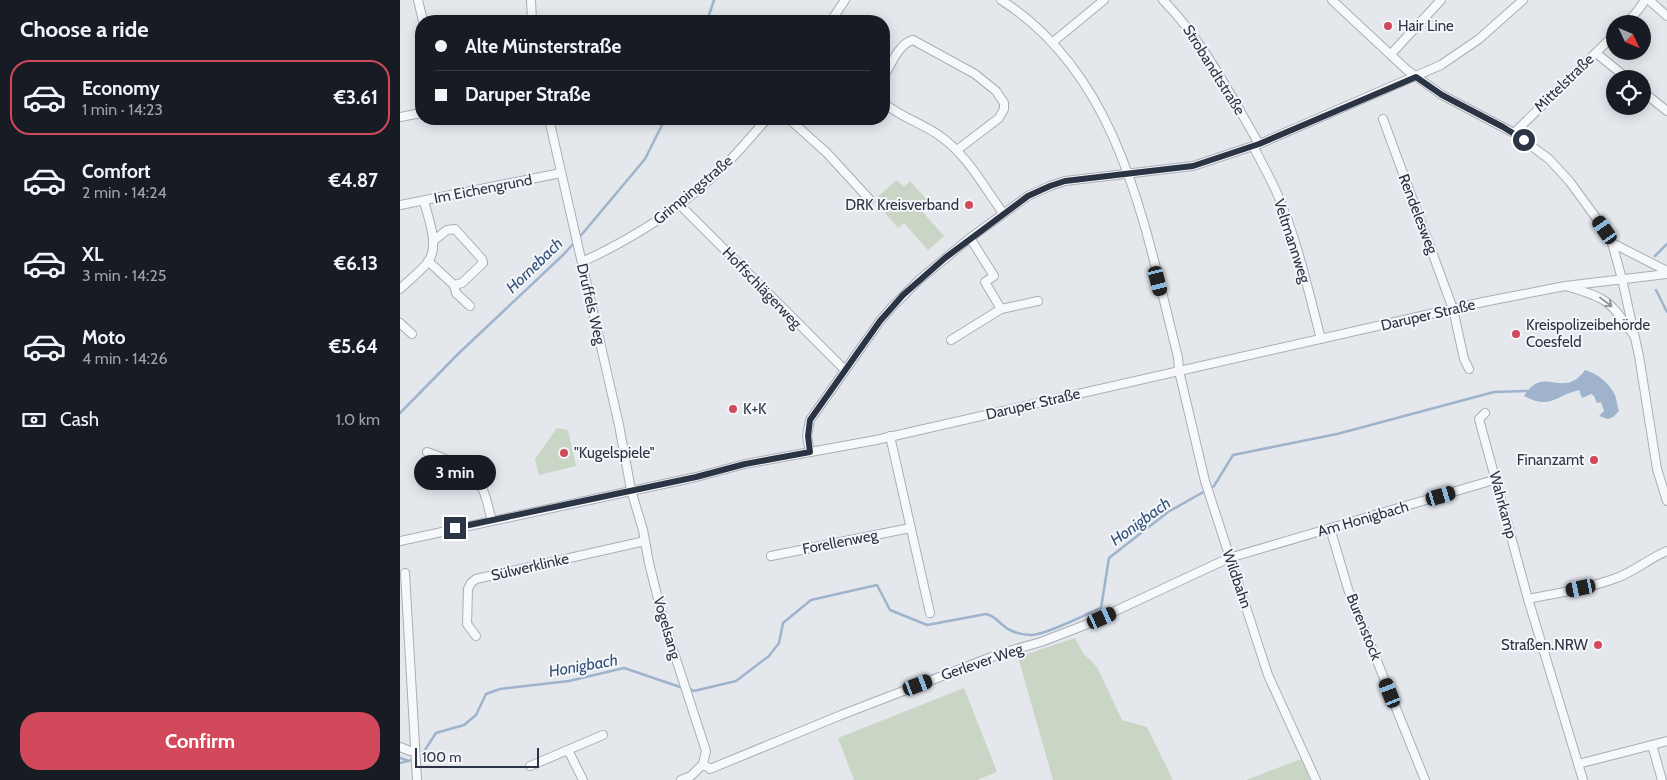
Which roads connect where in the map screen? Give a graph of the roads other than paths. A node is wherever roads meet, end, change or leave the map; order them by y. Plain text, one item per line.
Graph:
1 (418, 0) edge
2 (531, 0) edge
3 (845, 0) edge
4 (1001, 0) edge
5 (1104, 0) edge
6 (1163, 0) edge
7 (1332, 0) edge
8 (1442, 0) edge
9 (1522, 0) edge
10 (1645, 0) edge
11 (1649, 0) edge
12 (422, 15) edge
13 (532, 15) edge
14 (835, 15) edge
15 (1634, 15) edge
16 (1667, 16) edge
17 (1053, 42) junction
18 (1606, 43) edge
19 (1596, 53) junction
20 (1391, 54) junction
21 (890, 67) edge
22 (1617, 70) edge
23 (1416, 77) junction
24 (1651, 98) edge
25 (890, 107) edge
26 (1667, 110) edge
27 (415, 114) edge
28 (400, 117) edge
29 (1383, 119) dead end
30 (550, 125) edge
31 (762, 125) edge
32 (796, 125) edge
33 (1514, 133) junction
34 (1256, 145) junction
35 (957, 150) junction
36 (561, 173) junction
37 (1129, 173) junction
38 (870, 200) dead end
39 (424, 201) junction
40 (402, 203) edge
41 (680, 205) junction
42 (1004, 213) junction
43 (970, 238) junction
44 (432, 241) junction
45 (1612, 243) junction
46 (428, 261) junction
47 (582, 262) junction
48 (1667, 273) edge
49 (1622, 278) junction
50 (454, 286) junction
51 (1565, 286) junction
52 (400, 290) edge
53 (1038, 301) dead end
54 (470, 306) dead end
55 (1001, 309) junction
56 (1453, 309) junction
57 (400, 323) edge
58 (412, 334) dead end
59 (1634, 337) junction
60 (1320, 339) junction
61 (951, 340) dead end
62 (1469, 369) dead end
63 (845, 370) junction
64 (1179, 371) junction
65 (1484, 413) dead end
66 (890, 436) junction
67 (427, 452) dead end
68 (810, 452) junction
69 (1497, 479) junction
70 (631, 490) junction
71 (1667, 501) edge
72 (492, 520) junction
73 (910, 528) junction
74 (1330, 528) junction
75 (400, 541) edge
76 (645, 541) junction
77 (1667, 551) edge
78 (771, 556) dead end
79 (1229, 558) junction
80 (405, 573) dead end
81 (403, 589) edge
82 (1528, 599) junction
83 (930, 613) dead end
84 (476, 636) dead end
85 (603, 735) dead end
86 (1667, 741) edge
87 (1652, 745) junction
88 (400, 746) edge
89 (568, 750) junction
90 (415, 753) junction
91 (703, 764) junction
92 (1578, 764) junction
93 (530, 766) dead end
94 (417, 780) edge
95 (582, 780) edge
96 (681, 780) edge
97 (1316, 780) edge
98 (1425, 780) edge
99 (1583, 780) edge
100 (1662, 780) edge

1 - 12 street
2 - 13 street
3 - 14 street
4 - 17 street, Wildbahn
5 - 17 street
6 - 34 street, Strobandtstraße
7 - 20 street
8 - 20 street
9 - 23 street
10 - 15 street
11 - 16 street
17 - 37 street, Wildbahn
18 - 19 street, Mittelstraße
19 - 22 street
19 - 33 street, Mittelstraße
20 - 23 street
21 - 35 street
23 - 33 street
23 - 34 street
24 - 26 street
25 - 35 street
27 - 28 street
29 - 56 street, Rendelesweg
30 - 36 street, Druffels Weg
31 - 41 street, Grimpingstraße
32 - 38 street
33 - 45 street
34 - 37 street
34 - 60 street, Veltmannweg
35 - 42 street
36 - 39 street, Im Eichengrund
36 - 47 street, Druffels Weg
37 - 42 street
37 - 64 street, Wildbahn
39 - 40 street, Im Eichengrund
39 - 44 street
41 - 47 street, Grimpingstraße
41 - 63 street, Hoffschlägerweg
42 - 43 street
43 - 55 street
43 - 63 street
44 - 46 street
44 - 50 street
45 - 48 street, Daruper Straße
45 - 49 street
46 - 50 street
46 - 52 street
47 - 70 street, Druffels Weg
48 - 49 street, Daruper Straße
49 - 51 street, Daruper Straße
49 - 59 street
50 - 54 street
51 - 56 street, Daruper Straße
51 -> 59 street
53 - 55 street
55 - 61 street
56 - 60 street, Daruper Straße
56 - 62 street
57 - 58 street
59 - 71 street
60 - 64 street, Daruper Straße
63 - 68 street
64 - 66 street, Daruper Straße
64 - 79 street, Wildbahn
65 - 69 street, Wahrkamp
66 - 68 street, Daruper Straße
66 - 73 street
67 - 72 street
68 - 70 street, Daruper Straße
69 - 74 street, Am Honigbach
69 - 82 street, Wahrkamp
70 - 72 street, Daruper Straße
70 - 76 street, Vogelsang
72 - 75 street, Daruper Straße
73 - 78 street, Forellenweg
73 - 83 street
74 - 79 street, Am Honigbach
74 - 98 street, Burenstock
76 - 84 street, Sülwerklinke
76 - 91 street, Vogelsang
77 - 82 street
79 - 91 street, Gerlever Weg
79 - 97 street, Wildbahn
80 - 81 street
81 - 90 street
82 - 92 street, Wahrkamp
85 - 89 street
86 - 87 street
87 - 92 street
87 - 100 street
88 - 90 street
89 - 93 street
89 - 95 street
90 - 94 street
91 - 96 street
92 - 99 street, Wahrkamp

